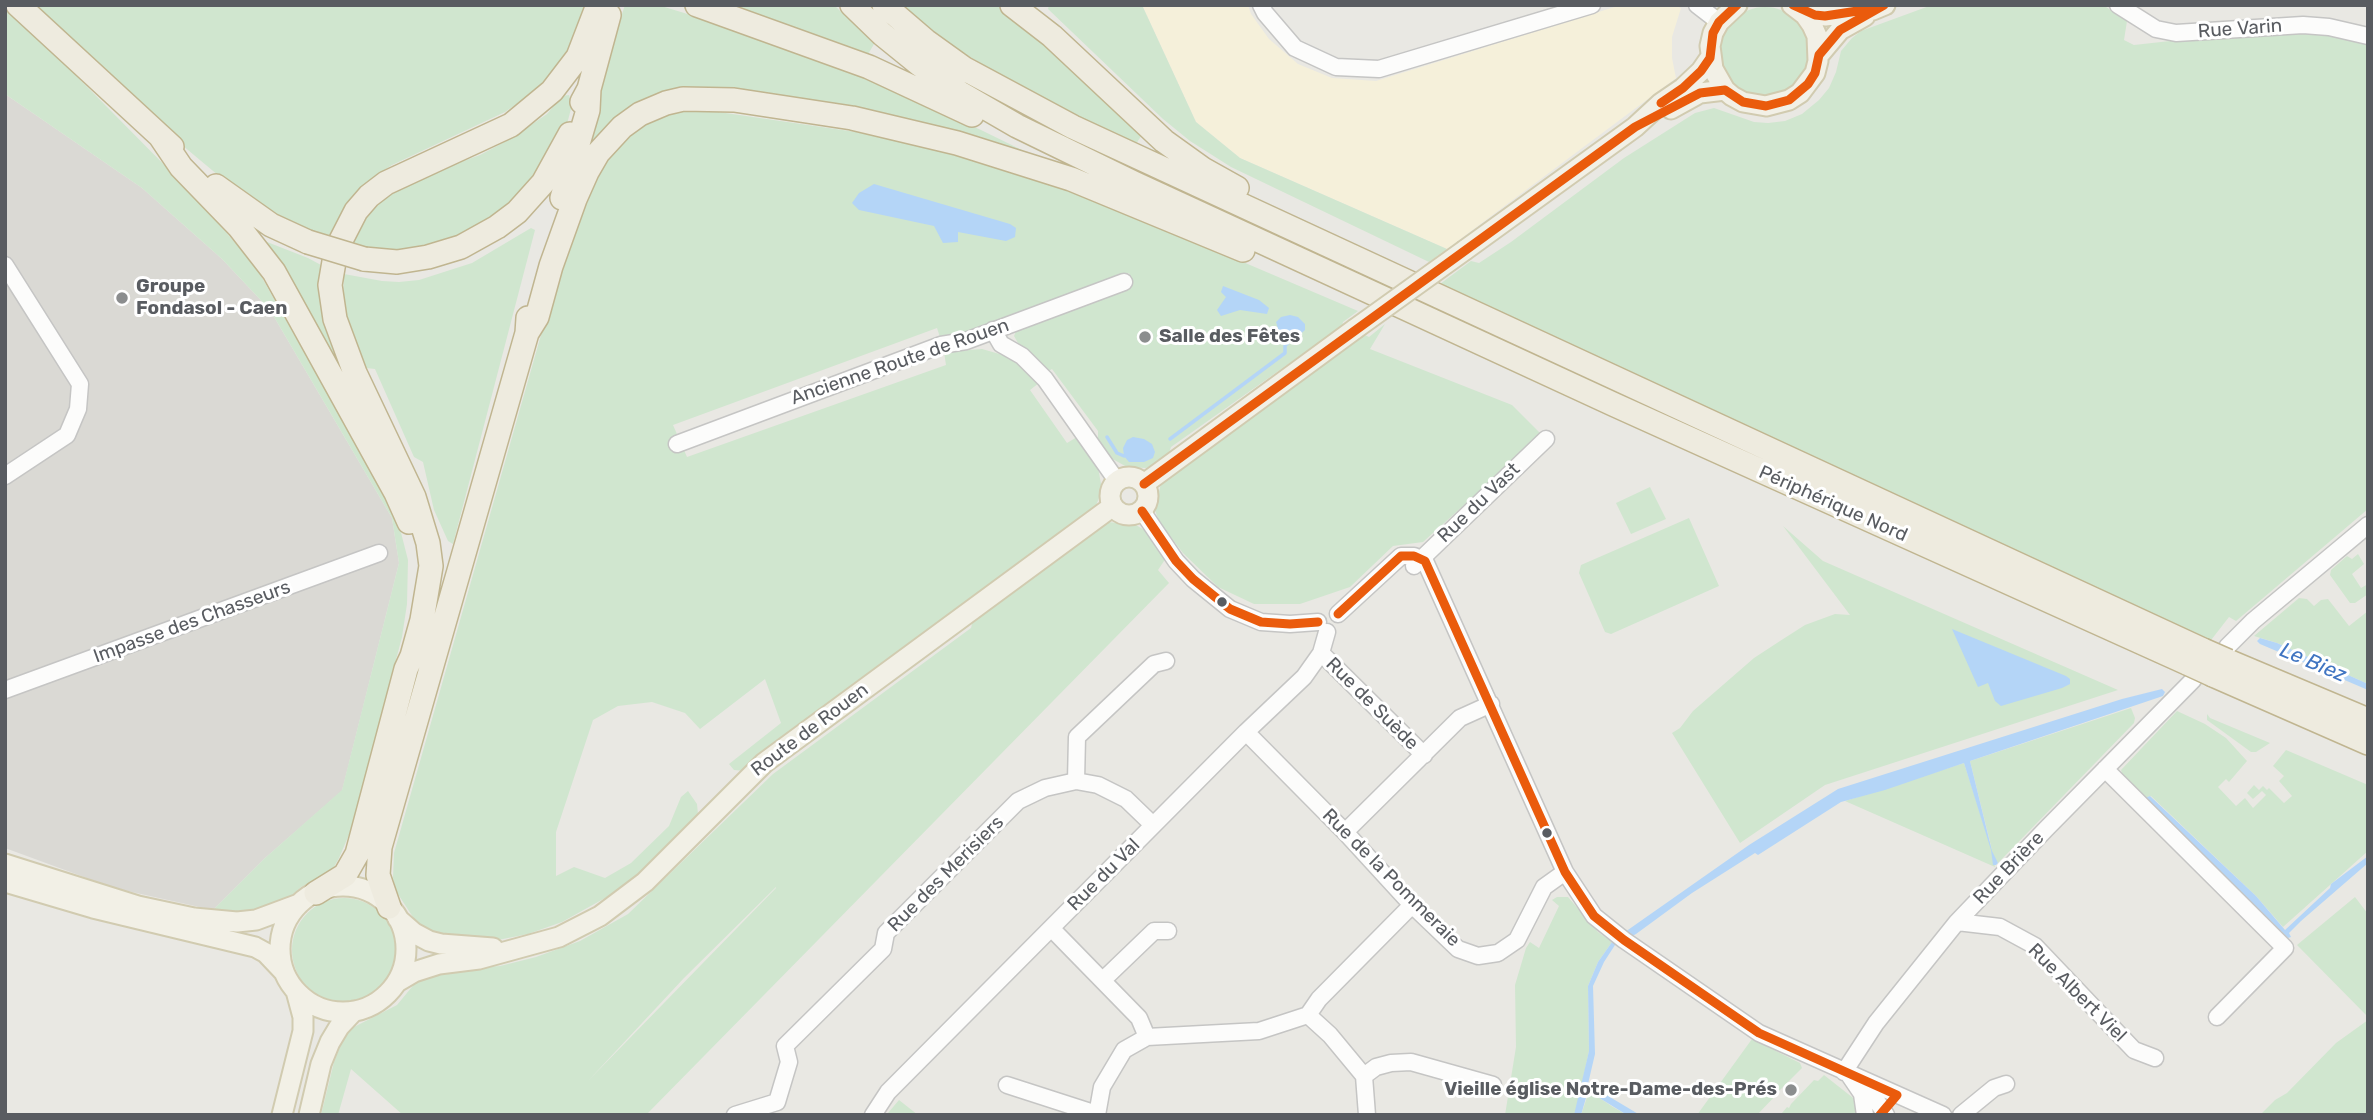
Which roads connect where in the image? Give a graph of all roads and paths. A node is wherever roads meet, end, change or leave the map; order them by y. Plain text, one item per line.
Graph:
1 (18, 5) edge
2 (697, 5) edge
3 (852, 5) edge
4 (884, 5) edge
5 (1012, 5) edge
6 (1261, 5) edge
7 (1592, 5) edge
8 (1697, 5) edge
9 (1737, 5) edge
10 (2118, 5) edge
11 (1795, 7) edge
12 (1879, 7) edge
13 (603, 13) edge
14 (1719, 22) junction
15 (2368, 36) edge
16 (1819, 55) junction
17 (1710, 58) junction
18 (589, 89) junction
19 (1725, 90) junction
20 (1635, 127) junction
21 (160, 136) junction
22 (1134, 183) junction
23 (1310, 237) junction
24 (1301, 260) junction
25 (5, 265) edge
26 (1124, 282) dead end
27 (993, 330) junction
28 (527, 334) junction
29 (1546, 439) dead end
30 (677, 444) dead end
31 (5, 476) edge
32 (1117, 481) junction
33 (1144, 484) junction
34 (1113, 506) junction
35 (1142, 511) junction
36 (2368, 526) edge
37 (379, 553) dead end
38 (1417, 563) junction
39 (1323, 627) junction
40 (1321, 653) junction
41 (1166, 661) dead end
42 (2209, 663) junction
43 (406, 669) junction
44 (5, 690) edge
45 (1491, 704) junction
46 (2368, 720) edge
47 (1246, 732) junction
48 (2368, 743) edge
49 (1424, 755) junction
50 (2105, 769) junction
51 (1076, 781) junction
52 (1153, 825) junction
53 (1345, 832) junction
54 (5, 864) edge
55 (1565, 872) junction
56 (5, 882) edge
57 (308, 898) junction
58 (1412, 905) junction
59 (393, 912) junction
60 (1957, 922) junction
61 (1051, 928) junction
62 (1168, 931) dead end
63 (512, 950) junction
64 (284, 972) junction
65 (1103, 980) junction
66 (397, 982) junction
67 (296, 991) junction
68 (354, 1012) junction
69 (1308, 1015) junction
70 (2217, 1017) dead end
71 (1147, 1037) junction
72 (2155, 1058) dead end
73 (1852, 1075) junction
74 (1364, 1076) junction
75 (2006, 1084) dead end
76 (1007, 1085) dead end
77 (1493, 1085) dead end
78 (1897, 1095) junction
79 (1914, 1109) edge
80 (1883, 1113) edge
81 (876, 1114) edge
82 (1097, 1114) edge
83 (282, 1115) edge
84 (309, 1115) edge
85 (735, 1115) edge
86 (1367, 1115) edge
87 (1866, 1115) edge
88 (1943, 1115) edge
89 (1961, 1115) edge

1 - 21 highway
2 - 22 highway
3 - 22 highway
4 - 23 highway, Périphérique Nord
5 - 23 highway
6 - 7 street
8 - 14 street
9 - 14 main road
10 - 15 street, Rue Varin
11 - 12 main road
11 - 16 main road
12 - 16 main road
13 - 18 highway
13 - 43 highway
14 - 17 main road
16 - 19 main road
17 - 19 main road
17 - 20 main road
18 - 21 highway, bridge
18 - 28 highway
19 - 20 main road
20 - 33 main road, bridge
21 - 43 highway
22 - 24 highway
23 - 42 highway, Périphérique Nord
24 - 28 highway
24 - 42 highway, Périphérique Nord
25 - 31 street
26 - 27 street, Ancienne Route de Rouen
27 - 30 street, Ancienne Route de Rouen
27 - 32 street
28 - 59 highway
29 - 38 street, Rue du Vast
32 - 33 main road
32 - 34 main road
33 - 35 main road
34 - 35 main road
34 - 63 main road, Route de Rouen
35 - 39 street
36 - 42 street, Rue Brière
37 - 44 street, Impasse des Chasseurs
38 - 39 street, Rue du Val
38 - 45 street
39 - 40 street, Rue du Val
40 - 47 street, Rue du Val
40 - 49 street, Rue de Suède
41 - 51 street
42 - 46 highway, Périphérique Nord
42 - 48 highway, Périphérique Nord
42 - 50 street, Rue Brière
43 - 57 highway
45 - 49 street
45 - 55 street
47 - 52 street, Rue du Val
47 - 53 street, Rue de la Pommeraie
49 - 53 street
50 - 60 street, Rue Brière
50 - 70 street
51 - 52 street
51 - 85 street, Rue des Merisiers
52 - 61 street, Rue du Val
53 - 58 street, Rue de la Pommeraie
54 - 57 main road
55 - 58 street, Rue de la Pommeraie
55 - 73 street
56 - 64 main road
57 - 59 main road
57 - 64 main road
58 - 69 street
59 - 63 main road, Route de Rouen
59 - 66 main road
60 - 72 street, Rue Albert Viel
60 - 73 street, Rue Brière
61 - 65 street
61 - 81 street, Rue du Val
62 - 65 street
63 - 66 main road, Route de Rouen
64 - 67 main road
65 - 71 street
66 - 68 main road
67 - 68 main road
67 - 83 main road
68 - 84 main road
69 - 71 street
69 - 74 street
71 - 82 street
73 - 78 street
73 - 80 street
73 - 87 street
74 - 77 street
74 - 86 street
75 - 89 street
76 - 82 street
78 - 79 street
78 - 80 street
79 - 88 street

